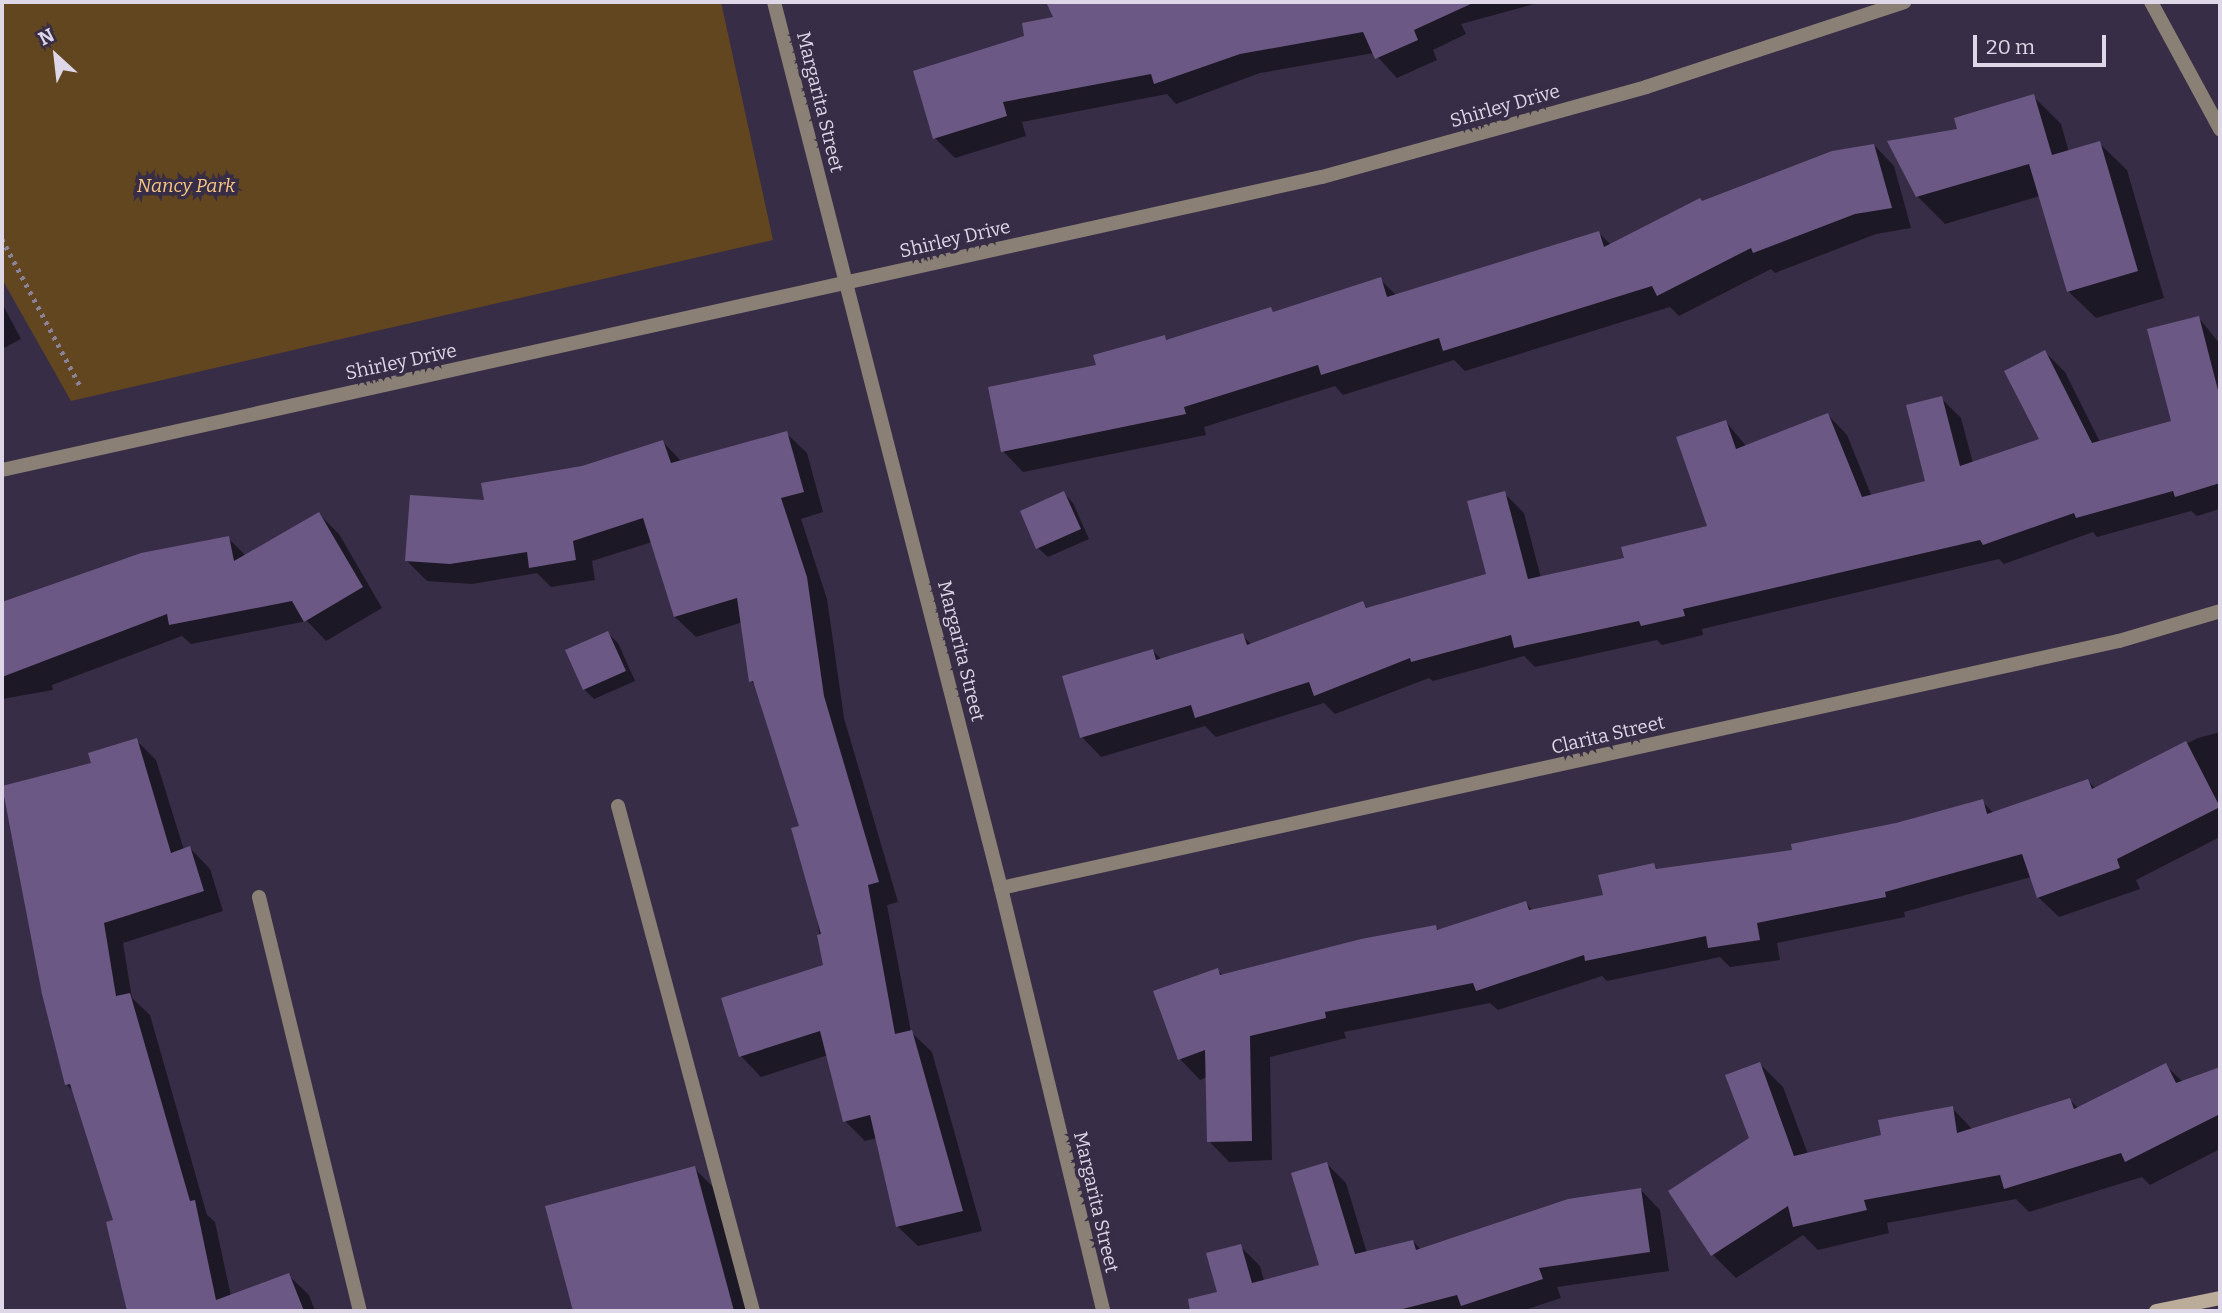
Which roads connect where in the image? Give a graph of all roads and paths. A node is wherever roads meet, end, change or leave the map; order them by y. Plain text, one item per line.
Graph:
1 (774, 2) edge
2 (1905, 2) edge
3 (2151, 2) edge
4 (2220, 129) edge
5 (2, 239) edge
6 (847, 283) junction
7 (80, 386) dead end
8 (2, 470) edge
9 (2220, 611) edge
10 (618, 806) dead end
11 (1001, 888) junction
12 (259, 897) dead end
13 (2220, 1298) edge
14 (360, 1311) edge
15 (753, 1311) edge
16 (1103, 1311) edge
17 (2156, 1311) edge

1 - 6 street, Margarita Street
2 - 6 street, Shirley Drive
3 - 4 street
5 - 7 path
6 - 8 street, Shirley Drive
6 - 11 street, Margarita Street
9 - 11 street, Clarita Street
10 - 15 street
11 - 16 street, Margarita Street
12 - 14 street
13 - 17 main road

